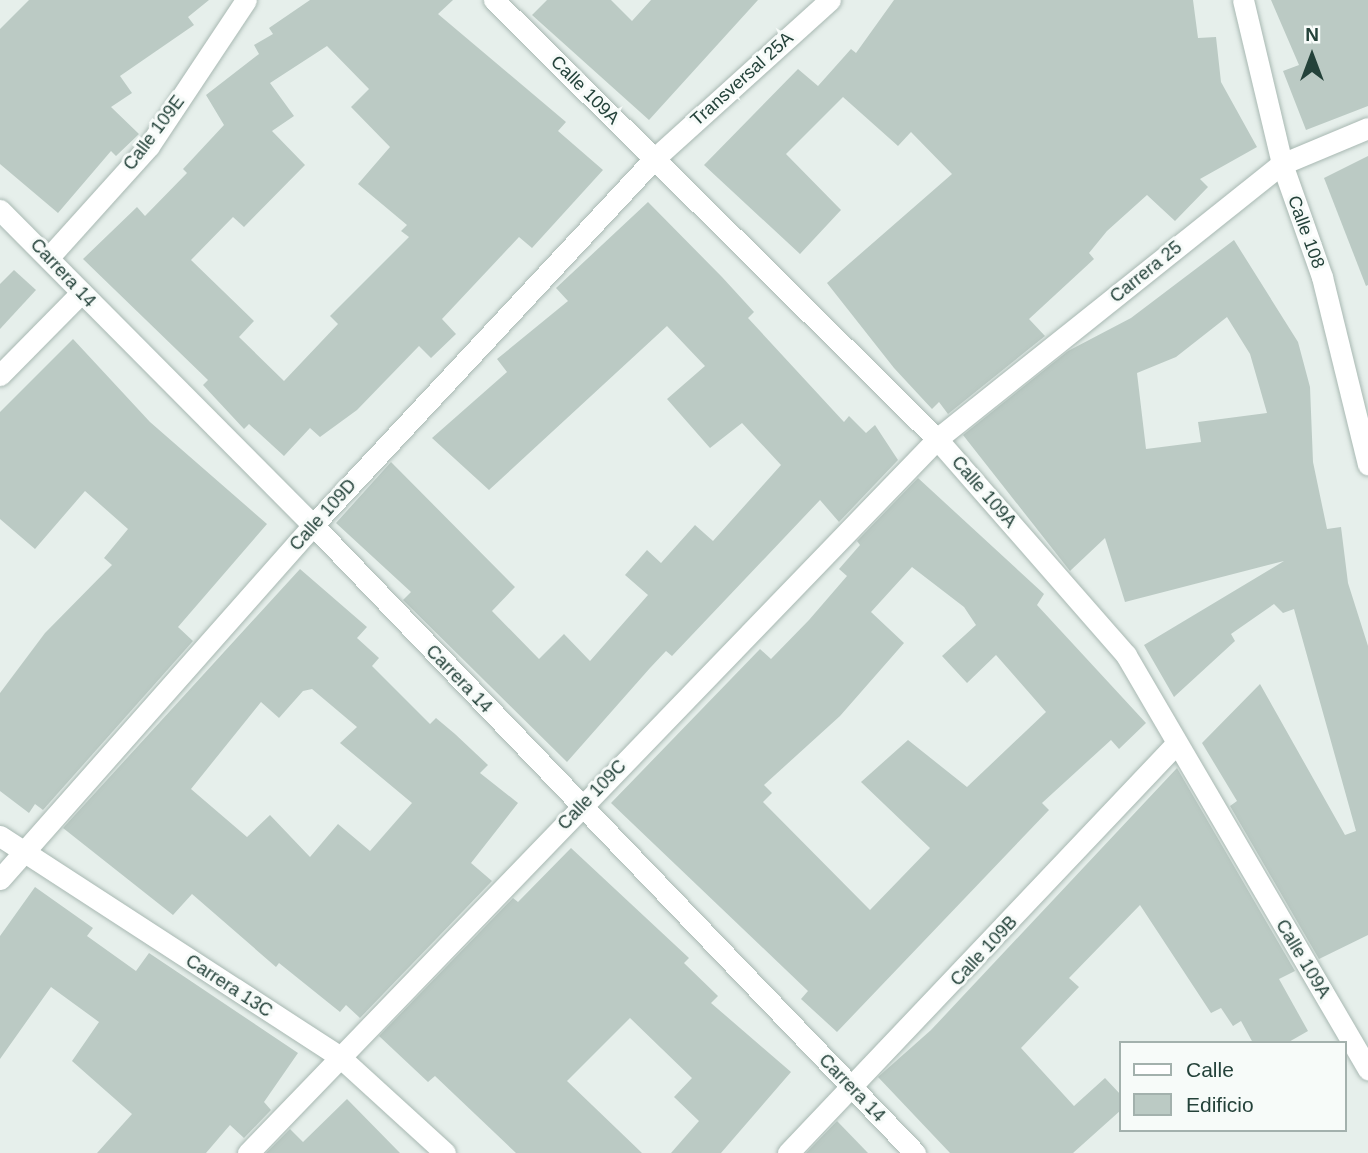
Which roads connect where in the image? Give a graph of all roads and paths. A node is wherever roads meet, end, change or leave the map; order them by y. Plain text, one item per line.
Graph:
1 (246, 0) edge
2 (494, 0) edge
3 (830, 0) edge
4 (1243, 0) edge
5 (1368, 128) edge
6 (654, 159) junction
7 (1282, 164) junction
8 (0, 210) edge
9 (50, 256) junction
10 (81, 293) junction
11 (0, 375) edge
12 (937, 439) junction
13 (1368, 464) edge
14 (313, 525) junction
15 (1176, 744) junction
16 (580, 806) junction
17 (0, 836) edge
18 (24, 853) junction
19 (0, 879) edge
20 (340, 1057) junction
21 (1368, 1069) edge
22 (854, 1090) junction
23 (248, 1153) edge
24 (445, 1153) edge
25 (788, 1153) edge
26 (915, 1153) edge

1 - 9 street, Calle 109E
2 - 6 street, Calle 109A
3 - 6 street, Transversal 25A
4 - 7 street, Calle 108
5 - 7 street, Carrera 25
6 - 12 street, Calle 109A
6 - 14 street, Calle 109D
7 - 12 street, Carrera 25
7 - 13 street, Calle 108
8 - 9 street, Carrera 14
9 - 10 street, Carrera 14
10 - 11 street
10 - 14 street, Carrera 14
12 - 15 street, Calle 109A
12 - 16 street, Calle 109C
14 - 16 street, Carrera 14
14 - 18 street, Calle 109D
15 - 21 street, Calle 109A
15 - 22 street, Calle 109B
16 - 20 street, Calle 109C
16 - 22 street, Carrera 14
17 - 18 street, Carrera 13C
18 - 19 street, Calle 109D
18 - 20 street, Carrera 13C
20 - 23 street, Calle 109C
20 - 24 street, Carrera 13C
22 - 25 street, Calle 109B
22 - 26 street, Carrera 14

